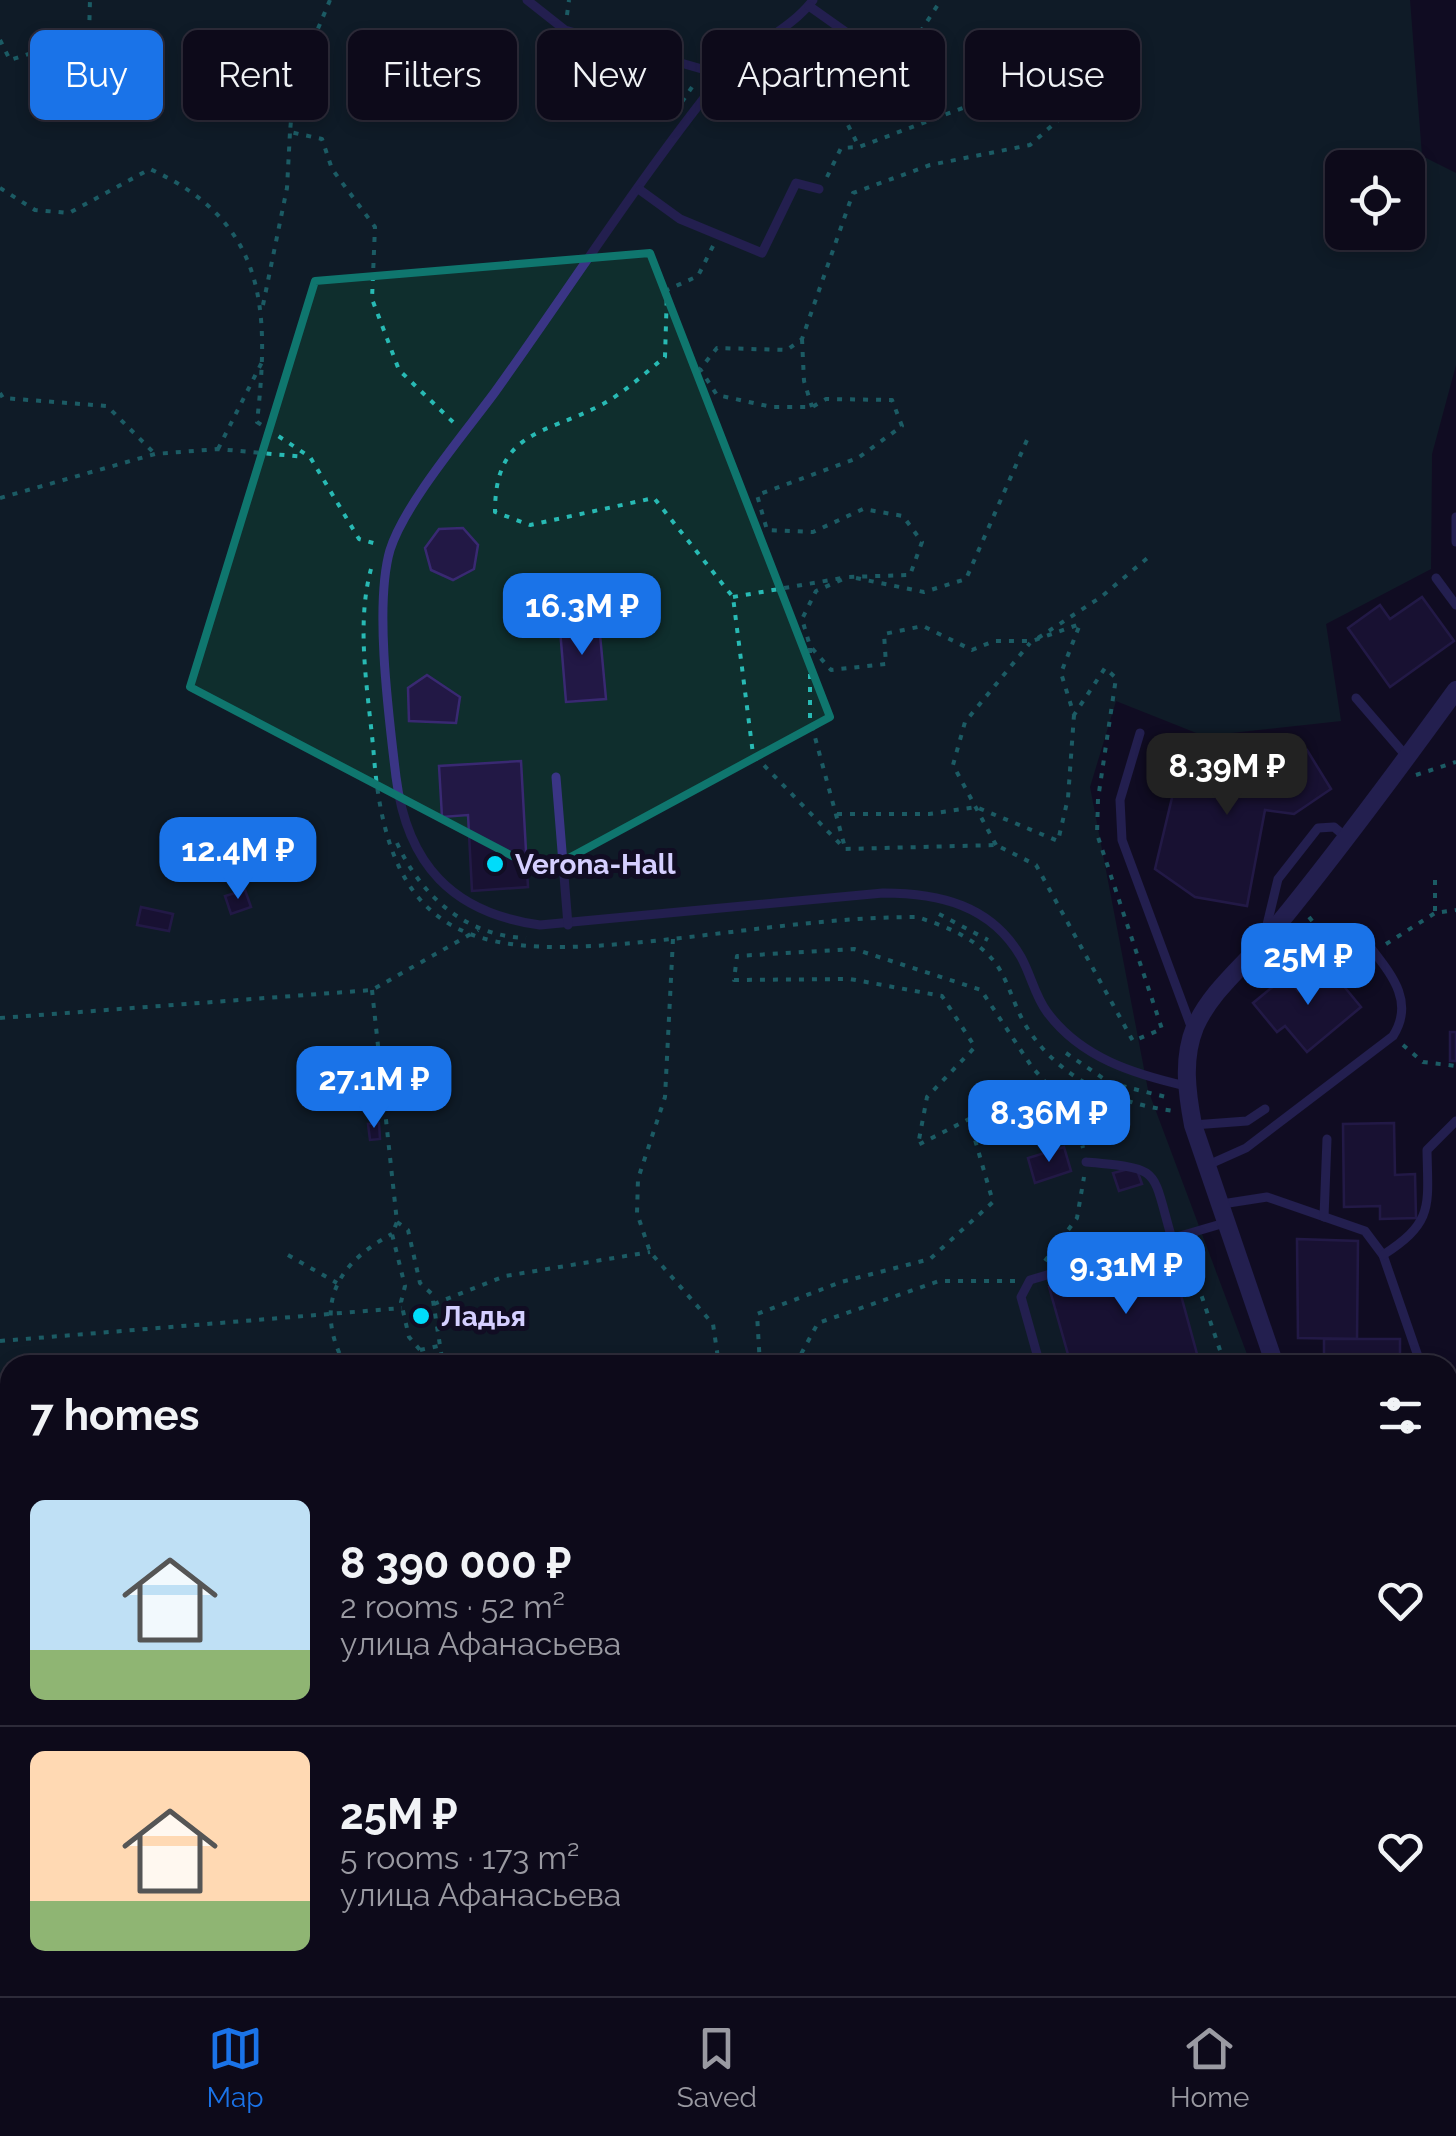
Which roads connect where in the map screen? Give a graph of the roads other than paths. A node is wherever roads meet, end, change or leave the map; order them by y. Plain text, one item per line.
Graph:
1 (526, 0) edge
2 (811, 3) edge
3 (778, 30) edge
4 (844, 30) edge
5 (702, 69) edge
6 (702, 104) edge
7 (819, 189) road end
8 (640, 190) junction
9 (1456, 517) edge
10 (1456, 542) edge
11 (1436, 578) dead end
12 (1456, 605) edge
13 (1456, 690) edge
14 (1356, 698) dead end
15 (1140, 732) dead end
16 (1407, 757) junction
17 (556, 777) dead end
18 (1348, 839) junction
19 (568, 925) junction
20 (1262, 945) junction
21 (1310, 968) dead end
22 (1194, 1031) junction
23 (1188, 1094) junction
24 (1265, 1109) dead end
25 (1456, 1122) edge
26 (1194, 1125) junction
27 (1327, 1139) dead end
28 (1086, 1162) road end
29 (1208, 1165) junction
30 (1225, 1213) junction
31 (1324, 1216) junction
32 (1177, 1238) junction
33 (1383, 1255) junction
34 (1037, 1355) edge
35 (1272, 1355) edge
36 (1418, 1355) edge

1 - 5 lane
2 - 3 lane
2 - 4 lane
6 - 8 lane
7 - 8 lane
8 - 19 lane
9 - 10 lane
11 - 12 lane
13 - 16 street
14 - 16 lane
15 - 22 lane
16 - 18 street
17 - 19 lane
18 - 20 street
18 - 20 lane
19 - 23 lane
20 - 22 street
21 - 29 lane
22 - 23 street
23 - 26 street
24 - 26 lane
25 - 33 lane
26 - 29 street
27 - 31 lane
28 - 32 lane
29 - 30 street
30 - 31 lane
30 - 32 lane
30 - 35 street
31 - 33 lane
32 - 34 lane
33 - 36 lane

